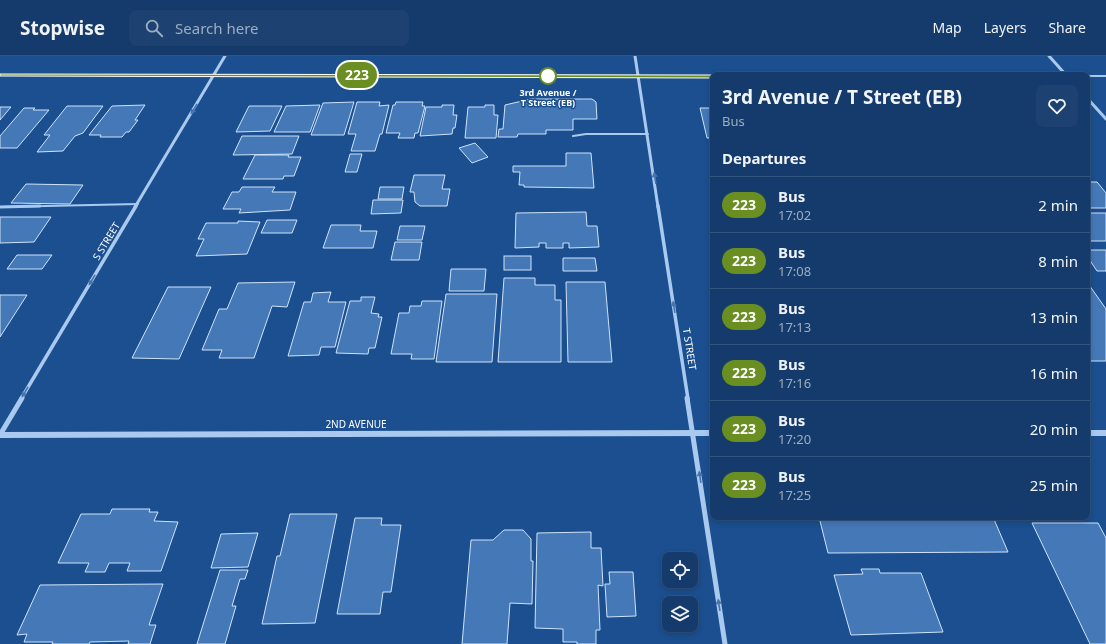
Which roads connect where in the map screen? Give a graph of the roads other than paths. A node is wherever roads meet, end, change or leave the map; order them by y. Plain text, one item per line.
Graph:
1 (225, 56) edge
2 (635, 56) edge
3 (1049, 56) edge
4 (1063, 72) edge
5 (0, 75) edge
6 (214, 75) junction
7 (639, 76) junction
8 (710, 76) edge
9 (1090, 76) edge
10 (1106, 76) edge
11 (1090, 101) edge
12 (1106, 119) edge
13 (648, 134) junction
14 (573, 136) dead end
15 (138, 204) junction
16 (0, 207) edge
17 (694, 433) junction
18 (710, 433) edge
19 (1090, 433) edge
20 (1106, 433) edge
21 (0, 435) edge
22 (725, 644) edge

1 - 6 street, S STREET
2 - 7 street, T STREET
3 - 4 street
5 - 6 street
6 - 7 street
6 -> 15 street, S STREET
7 - 8 street
7 - 13 street, T STREET
9 - 10 street
11 - 12 street
13 - 14 lane
17 -> 13 street, T STREET
15 - 16 lane
15 -> 21 street, S STREET
17 - 18 street, 2ND AVENUE
17 - 21 street, 2ND AVENUE
22 -> 17 street, T STREET
19 - 20 street

